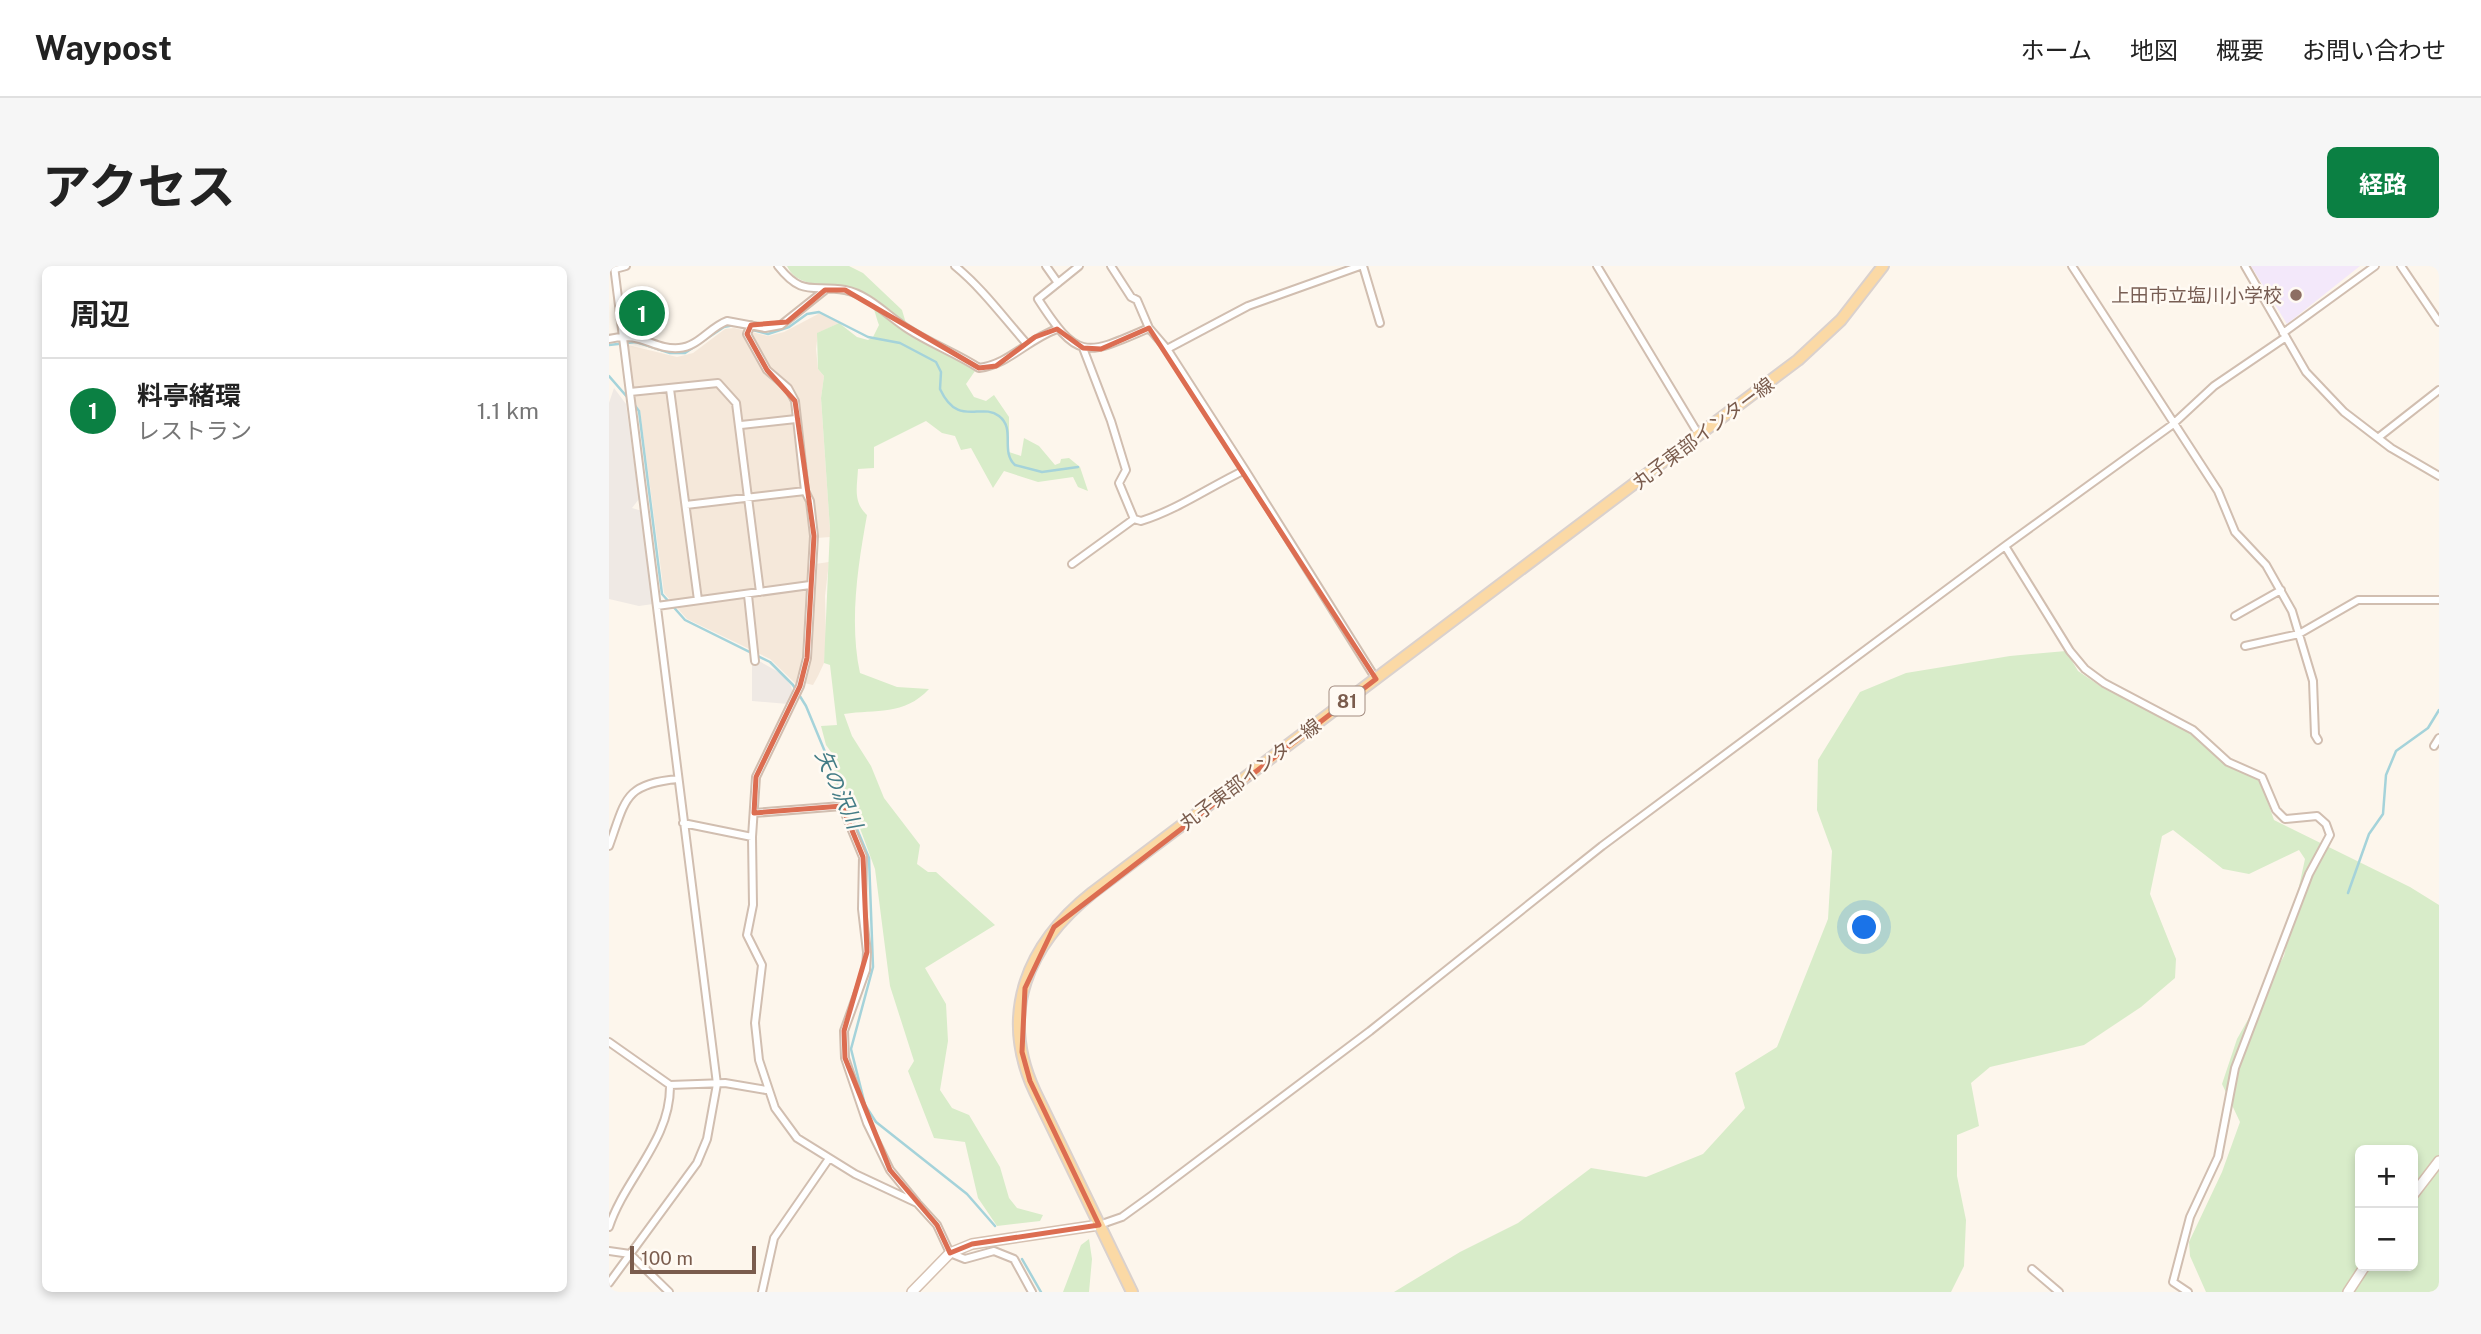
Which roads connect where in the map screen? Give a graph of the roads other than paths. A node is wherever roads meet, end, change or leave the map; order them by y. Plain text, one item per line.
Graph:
1 (626, 266) edge
2 (778, 266) edge
3 (955, 266) edge
4 (1045, 266) edge
5 (1079, 266) edge
6 (1111, 266) edge
7 (1361, 266) edge
8 (1597, 266) edge
9 (1883, 266) edge
10 (2072, 266) edge
11 (2245, 266) edge
12 (2375, 266) edge
13 (2401, 266) edge
14 (615, 268) edge
15 (1058, 283) junction
16 (825, 290) junction
17 (2439, 322) edge
18 (1380, 323) dead end
19 (750, 328) junction
20 (1149, 328) junction
21 (1057, 329) junction
22 (2285, 335) junction
23 (609, 339) edge
24 (624, 340) junction
25 (1027, 344) junction
26 (1083, 348) junction
27 (1167, 349) junction
28 (670, 389) junction
29 (2439, 390) edge
30 (630, 394) junction
31 (796, 419) junction
32 (740, 425) junction
33 (2172, 425) junction
34 (1699, 435) junction
35 (2379, 437) junction
36 (1245, 470) junction
37 (2439, 476) edge
38 (805, 491) junction
39 (748, 497) junction
40 (685, 505) junction
41 (1134, 519) junction
42 (2005, 546) junction
43 (1072, 564) dead end
44 (810, 585) junction
45 (2281, 590) junction
46 (760, 592) junction
47 (748, 595) junction
48 (698, 600) junction
49 (2439, 600) edge
50 (657, 606) junction
51 (2235, 616) dead end
52 (2299, 634) junction
53 (2245, 646) dead end
54 (755, 657) dead end
55 (1376, 679) junction
56 (2439, 738) edge
57 (2318, 740) dead end
58 (2434, 747) dead end
59 (678, 779) junction
60 (754, 813) junction
61 (683, 823) junction
62 (752, 837) junction
63 (609, 846) edge
64 (609, 1042) edge
65 (717, 1084) junction
66 (670, 1085) junction
67 (766, 1090) junction
68 (828, 1160) junction
69 (2439, 1161) edge
70 (2418, 1188) edge
71 (917, 1203) junction
72 (1099, 1225) junction
73 (609, 1227) edge
74 (609, 1251) edge
75 (950, 1253) junction
76 (629, 1254) junction
77 (2032, 1269) dead end
78 (2362, 1271) edge
79 (609, 1283) edge
80 (669, 1292) edge
81 (762, 1292) edge
82 (912, 1292) edge
83 (1032, 1292) edge
84 (1132, 1292) edge
85 (2059, 1292) edge
86 (2188, 1292) edge
87 (2348, 1292) edge

1 - 14 street
2 - 16 street
3 - 25 street
4 - 15 street
5 - 15 street
6 - 20 street
7 - 18 street
7 - 27 street
8 - 34 street
9 - 34 main road, 丸子東部インター線 / 81
10 - 33 street
11 - 22 street
12 - 22 street
13 - 17 street
14 - 24 street
15 - 21 street
16 - 19 street
16 - 25 street
19 - 24 street
19 - 31 street
20 - 26 street
20 - 27 street
21 - 25 street
21 - 26 street
22 - 33 street
22 - 35 street
23 - 24 street
24 - 30 street
26 - 41 street
27 - 36 street
28 - 30 street
28 - 32 street
28 - 40 street
29 - 35 street
30 - 50 street
31 - 32 street
31 - 38 street
32 - 39 street
33 - 42 street
33 - 45 street
34 - 55 main road, 丸子東部インター線 / 81
35 - 37 street
36 - 41 street
36 - 55 street
38 - 39 street
38 - 44 street
39 - 40 street
39 - 46 street
40 - 48 street
41 - 43 street
42 - 72 street
42 - 86 street
44 - 46 street
44 - 60 street
45 - 51 street
45 - 52 street
46 - 47 street
47 - 48 street
47 - 54 street
48 - 50 street
49 - 52 street
50 - 59 street
52 - 53 street
52 - 57 street
55 - 72 main road, 丸子東部インター線 / 81
56 - 58 street
59 - 61 street
59 - 63 street
60 - 62 street
60 - 71 street
61 - 62 street
61 - 65 street
62 - 67 street
64 - 66 street
65 - 66 street
65 - 67 street
65 - 76 street
66 - 73 street
67 - 68 street
68 - 71 street
68 - 81 street
69 - 70 street
71 - 75 street
72 - 75 street
72 - 84 main road, 丸子東部インター線 / 81
74 - 76 street
75 - 82 street
75 - 83 street
76 - 79 street
76 - 80 street
77 - 85 street
78 - 87 street

